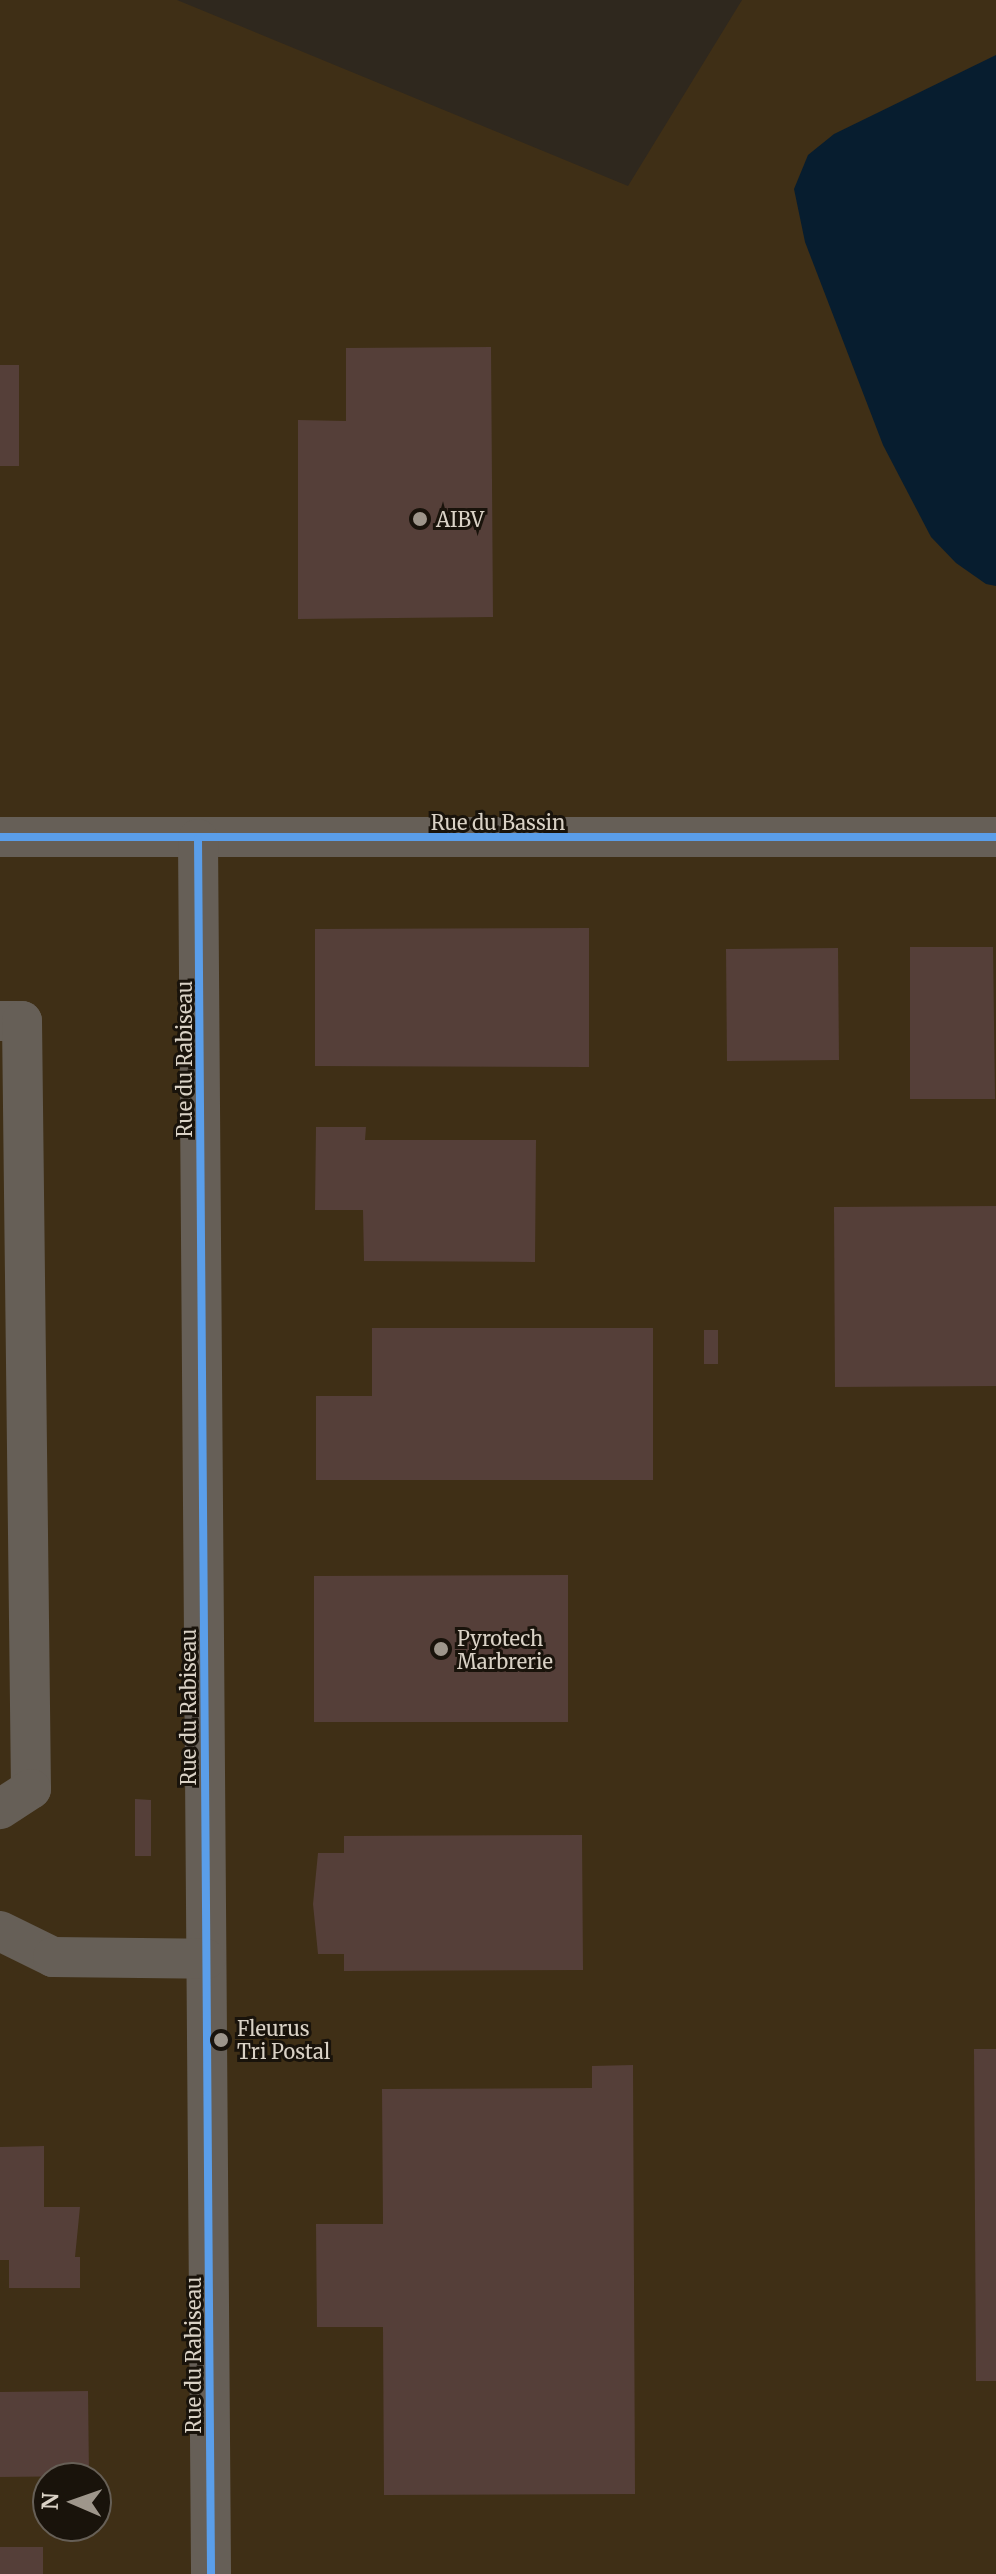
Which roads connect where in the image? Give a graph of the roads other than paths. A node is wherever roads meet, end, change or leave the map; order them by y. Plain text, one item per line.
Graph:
1 (0, 837) edge
2 (996, 837) edge
3 (198, 839) junction
4 (0, 1021) edge
5 (0, 1809) edge
6 (0, 1931) edge
7 (206, 1959) junction
8 (211, 2574) edge

1 - 3 street, Rue du Bassin
2 - 3 street, Rue du Bassin
3 - 7 street, Rue du Rabiseau
4 - 5 street
6 - 7 street
7 - 8 street, Rue du Rabiseau

